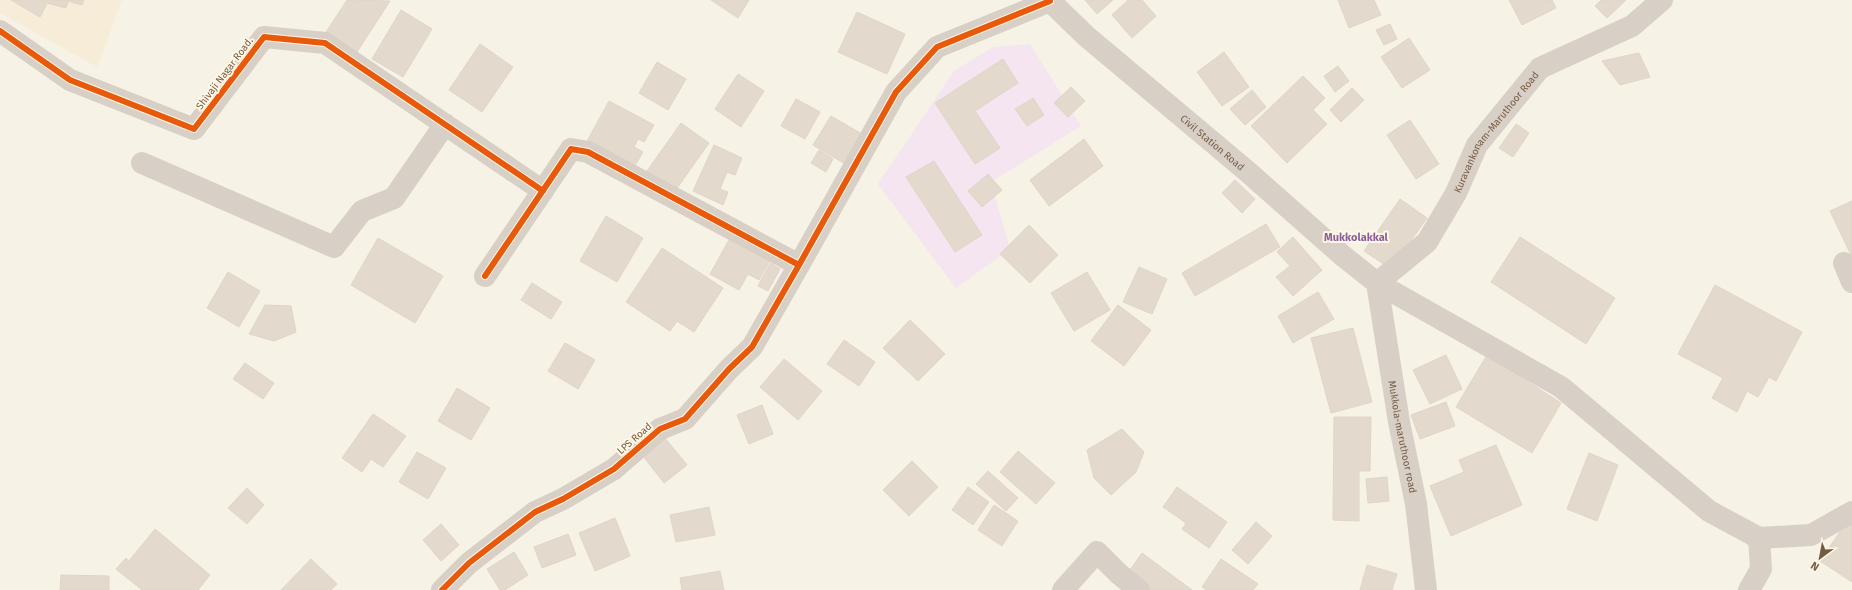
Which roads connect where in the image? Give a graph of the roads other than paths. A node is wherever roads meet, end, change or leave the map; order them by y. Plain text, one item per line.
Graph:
1 (1662, 0) edge
2 (1049, 1) edge
3 (0, 31) edge
4 (445, 124) junction
5 (142, 163) dead end
6 (543, 191) junction
7 (799, 265) junction
8 (485, 276) dead end
9 (1377, 283) junction
10 (1852, 512) edge
11 (1759, 538) junction
12 (442, 590) edge
13 (1063, 590) edge
14 (1139, 590) edge
15 (1426, 590) edge
16 (1749, 590) edge

1 - 9 street, Kuravankonam-Maruthoor Road
2 - 7 street, LPS Road
2 - 9 street, Civil Station Road
3 - 4 street, Shivaji Nagar Road.
4 - 5 street
4 - 6 street, Shivaji Nagar Road.
6 - 7 street
6 - 8 street
7 - 12 street, LPS Road
9 - 11 street, Civil Station Road
9 - 15 street, Mukkola-maruthoor road
10 - 11 street
11 - 16 street
13 - 14 street

